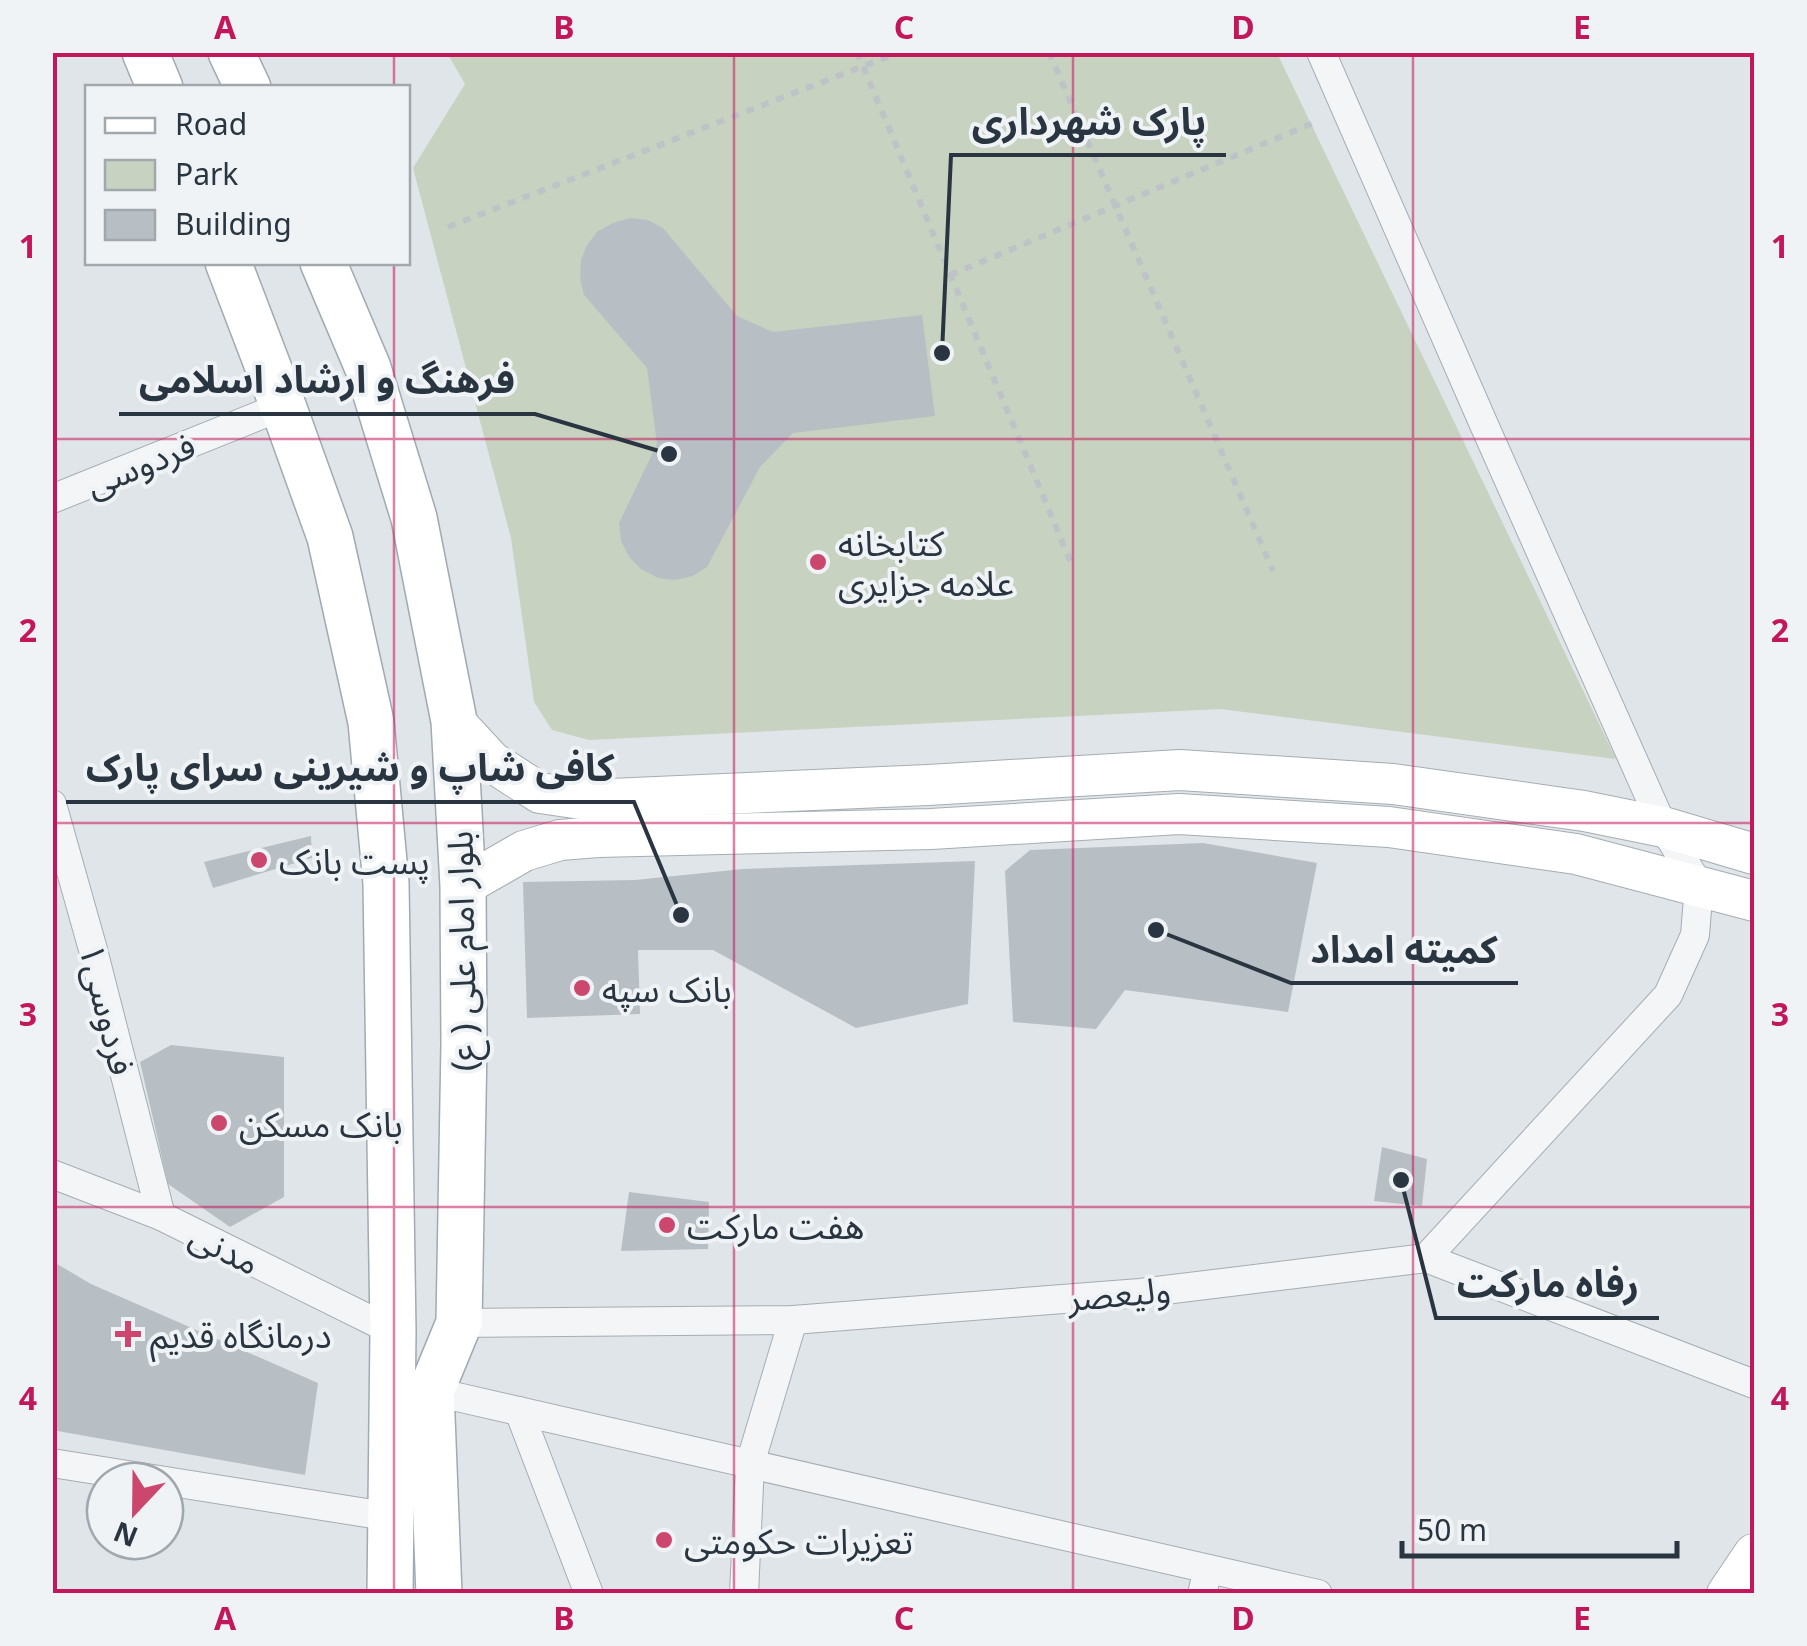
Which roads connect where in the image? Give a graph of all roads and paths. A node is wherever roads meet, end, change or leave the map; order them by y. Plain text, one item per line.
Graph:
1 (145, 52) edge
2 (231, 52) edge
3 (858, 52) edge
4 (900, 52) edge
5 (1049, 52) edge
6 (1321, 52) edge
7 (864, 67) junction
8 (159, 85) edge
9 (247, 85) edge
10 (1346, 109) junction
11 (1115, 206) junction
12 (448, 227) dead end
13 (229, 265) edge
14 (324, 265) edge
15 (950, 275) junction
16 (283, 406) junction
17 (52, 499) edge
18 (1072, 566) dead end
19 (1273, 570) dead end
20 (454, 721) junction
21 (52, 804) edge
22 (1663, 827) junction
23 (1754, 854) edge
24 (1699, 885) junction
25 (463, 886) junction
26 (1754, 901) edge
27 (52, 1174) edge
28 (161, 1216) junction
29 (1426, 1258) junction
30 (793, 1320) junction
31 (459, 1324) junction
32 (393, 1331) junction
33 (1754, 1384) edge
34 (430, 1391) junction
35 (519, 1411) junction
36 (52, 1463) edge
37 (750, 1464) junction
38 (392, 1516) junction
39 (1754, 1554) edge
40 (1205, 1581) edge
41 (390, 1594) edge
42 (439, 1594) edge
43 (589, 1594) edge
44 (744, 1594) edge
45 (1318, 1594) edge
46 (1727, 1594) edge

1 - 8 main road
2 - 9 main road
3 - 7 path
4 - 7 path
5 - 11 path
6 - 10 street
7 - 12 path
7 - 15 path
10 - 11 path
10 - 22 street
11 - 15 path
11 - 19 path
13 - 16 main road
14 - 20 main road, بلوار امام علی ( ع)
15 - 18 path
16 - 17 street, فردوسی
16 - 32 main road
20 - 22 main road
20 - 25 main road, بلوار امام علی ( ع)
21 - 28 street, فردوسی۱
22 - 23 main road
22 - 24 street
24 - 25 main road
24 - 26 main road
24 - 29 street
25 - 31 main road, بلوار امام علی ( ع)
27 - 28 street, مدنی
28 - 32 street, مدنی
29 - 30 street, ولیعصر
29 - 33 street, ولیعصر
30 - 31 street, ولیعصر
30 - 37 street
31 - 34 main road, بلوار امام علی ( ع)
32 - 38 main road
34 - 35 street
34 - 42 main road, بلوار امام علی ( ع)
35 - 37 street
35 - 43 street
36 - 38 street
37 - 40 street
37 - 44 street
38 - 41 main road
39 - 46 main road
40 - 45 street

